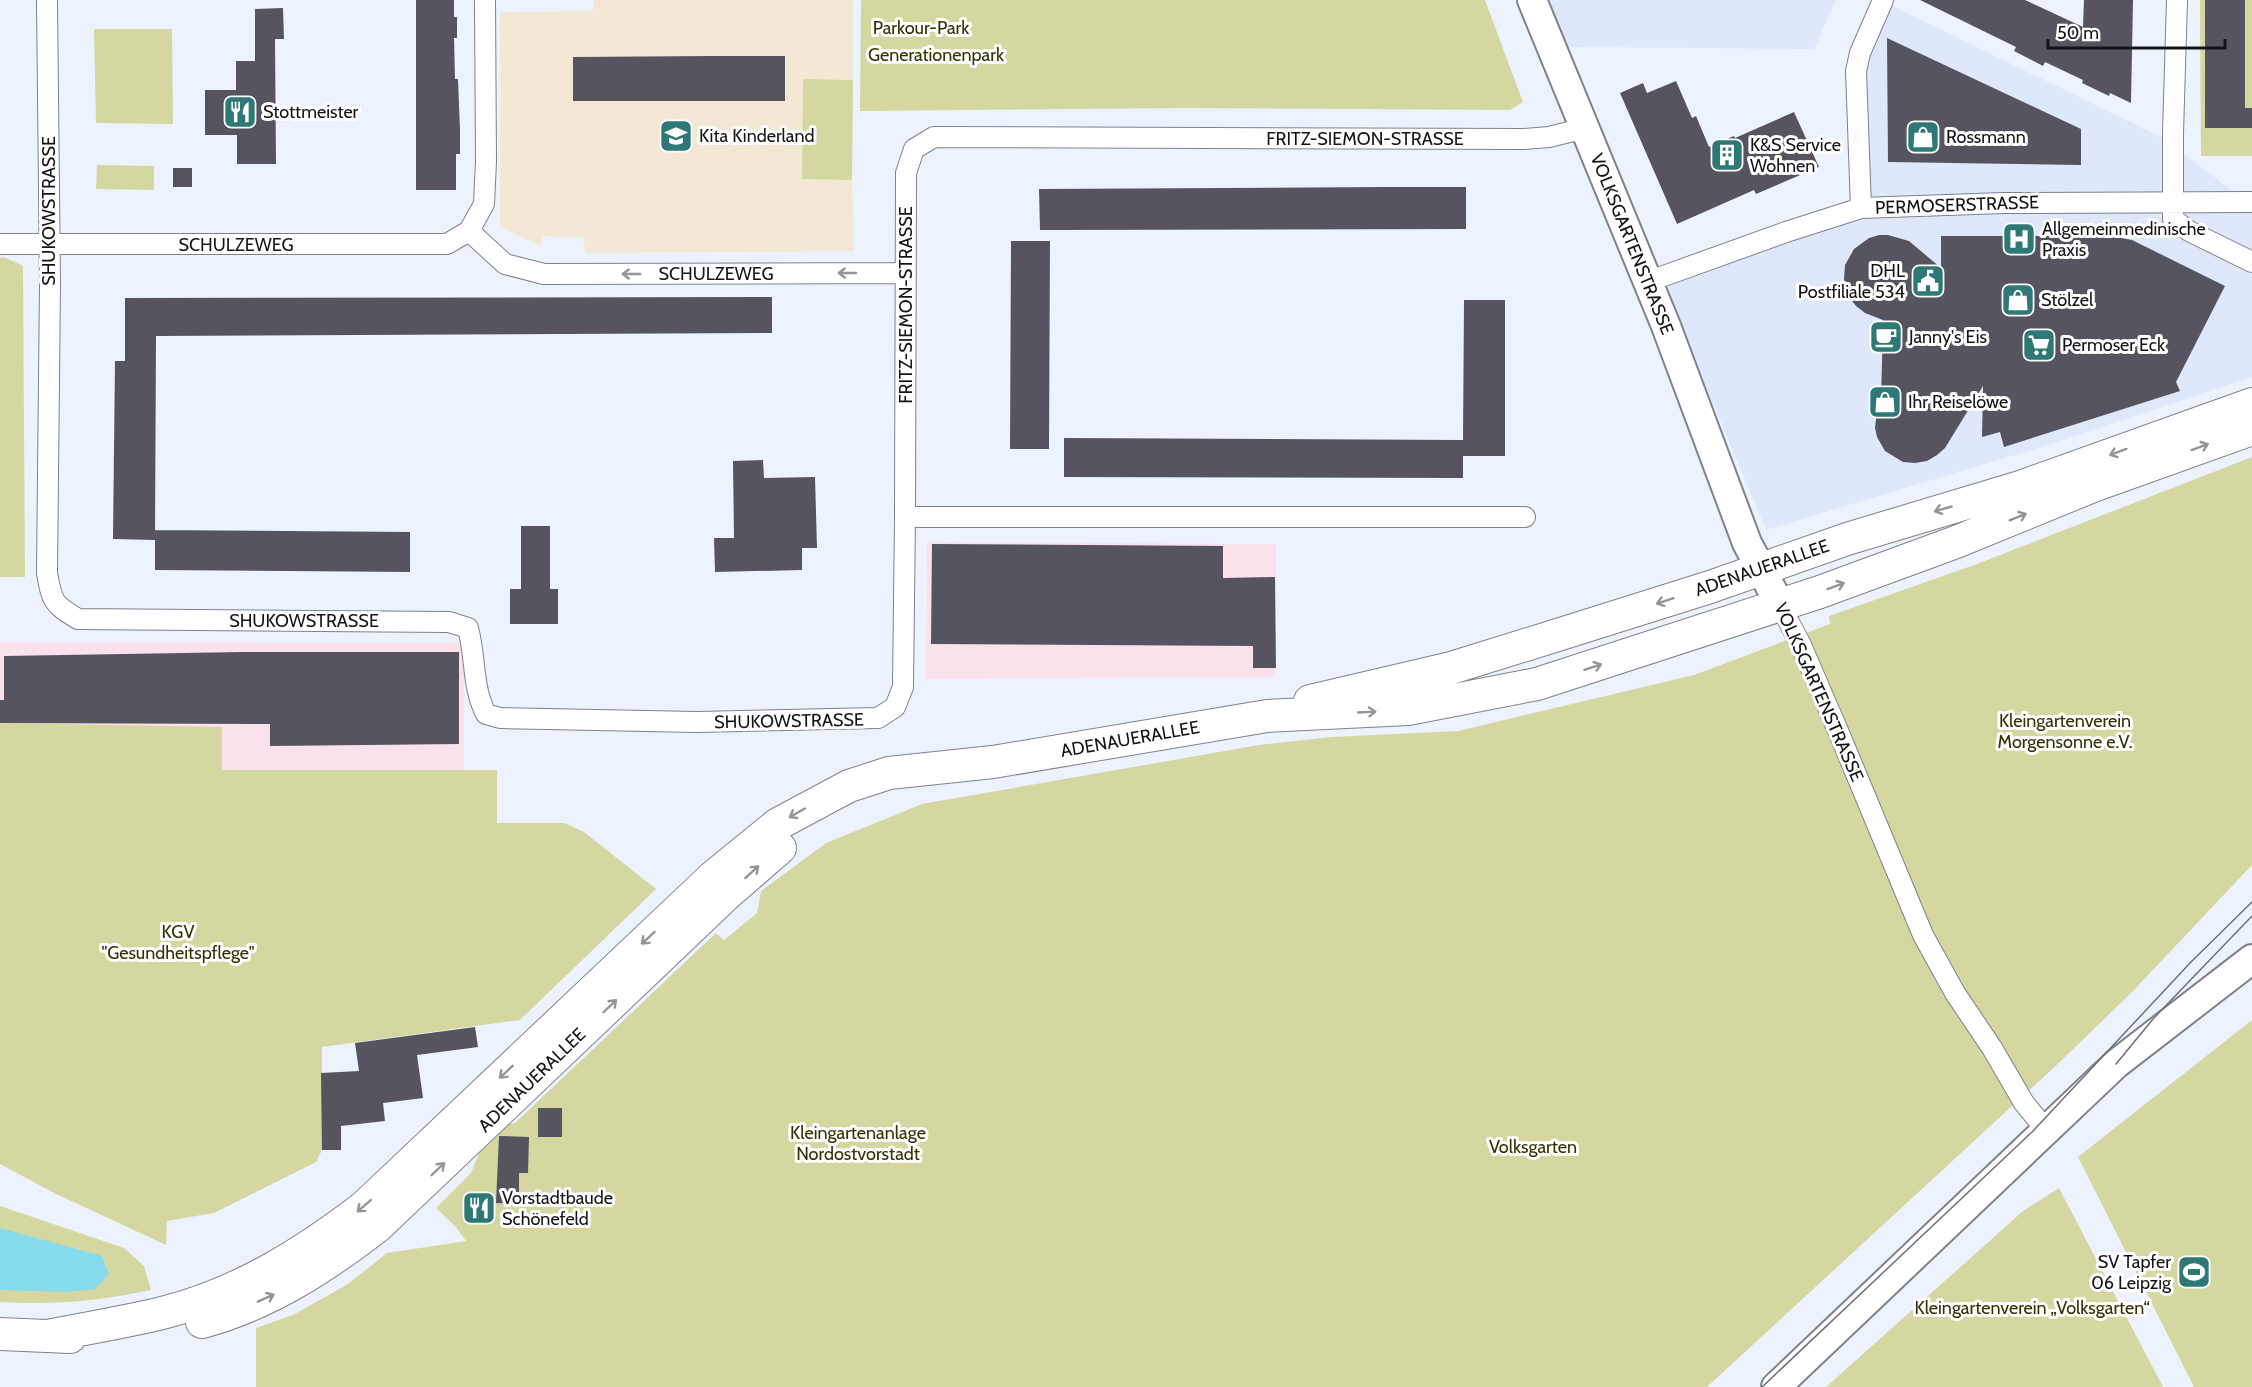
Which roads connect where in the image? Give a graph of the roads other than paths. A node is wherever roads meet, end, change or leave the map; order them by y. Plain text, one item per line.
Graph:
1 (47, 0) edge
2 (485, 0) edge
3 (1532, 0) edge
4 (1883, 0) edge
5 (2177, 0) edge
6 (1585, 128) junction
7 (2252, 201) edge
8 (2172, 202) junction
9 (1861, 208) junction
10 (469, 231) junction
11 (0, 244) edge
12 (49, 244) junction
13 (2252, 262) edge
14 (906, 273) junction
15 (1647, 282) junction
16 (2252, 404) edge
17 (2252, 429) edge
18 (905, 517) junction
19 (1525, 517) dead end
20 (1760, 568) junction
21 (1780, 605) junction
22 (1267, 716) junction
23 (2252, 959) edge
24 (2047, 1131) junction
25 (0, 1334) edge
26 (1776, 1387) edge

1 - 12 street, SHUKOWSTRASSE
2 - 10 street
3 - 6 main road, VOLKSGARTENSTRASSE
4 - 9 street
5 - 8 street
6 - 14 street, FRITZ-SIEMON-STRASSE
6 - 15 main road, VOLKSGARTENSTRASSE
7 - 8 street, PERMOSERSTRASSE
8 - 9 street, PERMOSERSTRASSE
8 - 13 street
9 - 15 street, PERMOSERSTRASSE
10 - 12 street, SCHULZEWEG
14 -> 10 street, SCHULZEWEG
11 - 12 street, SCHULZEWEG
12 - 18 street, SHUKOWSTRASSE
14 - 18 street, FRITZ-SIEMON-STRASSE
15 - 20 main road, VOLKSGARTENSTRASSE
16 -> 20 main road, ADENAUERALLEE
21 -> 17 main road, ADENAUERALLEE
18 - 19 street
20 - 21 main road, VOLKSGARTENSTRASSE
20 -> 22 main road, ADENAUERALLEE
22 -> 21 main road, ADENAUERALLEE
21 - 24 street, VOLKSGARTENSTRASSE
22 - 25 main road, ADENAUERALLEE
23 - 24 main road
24 - 26 main road

